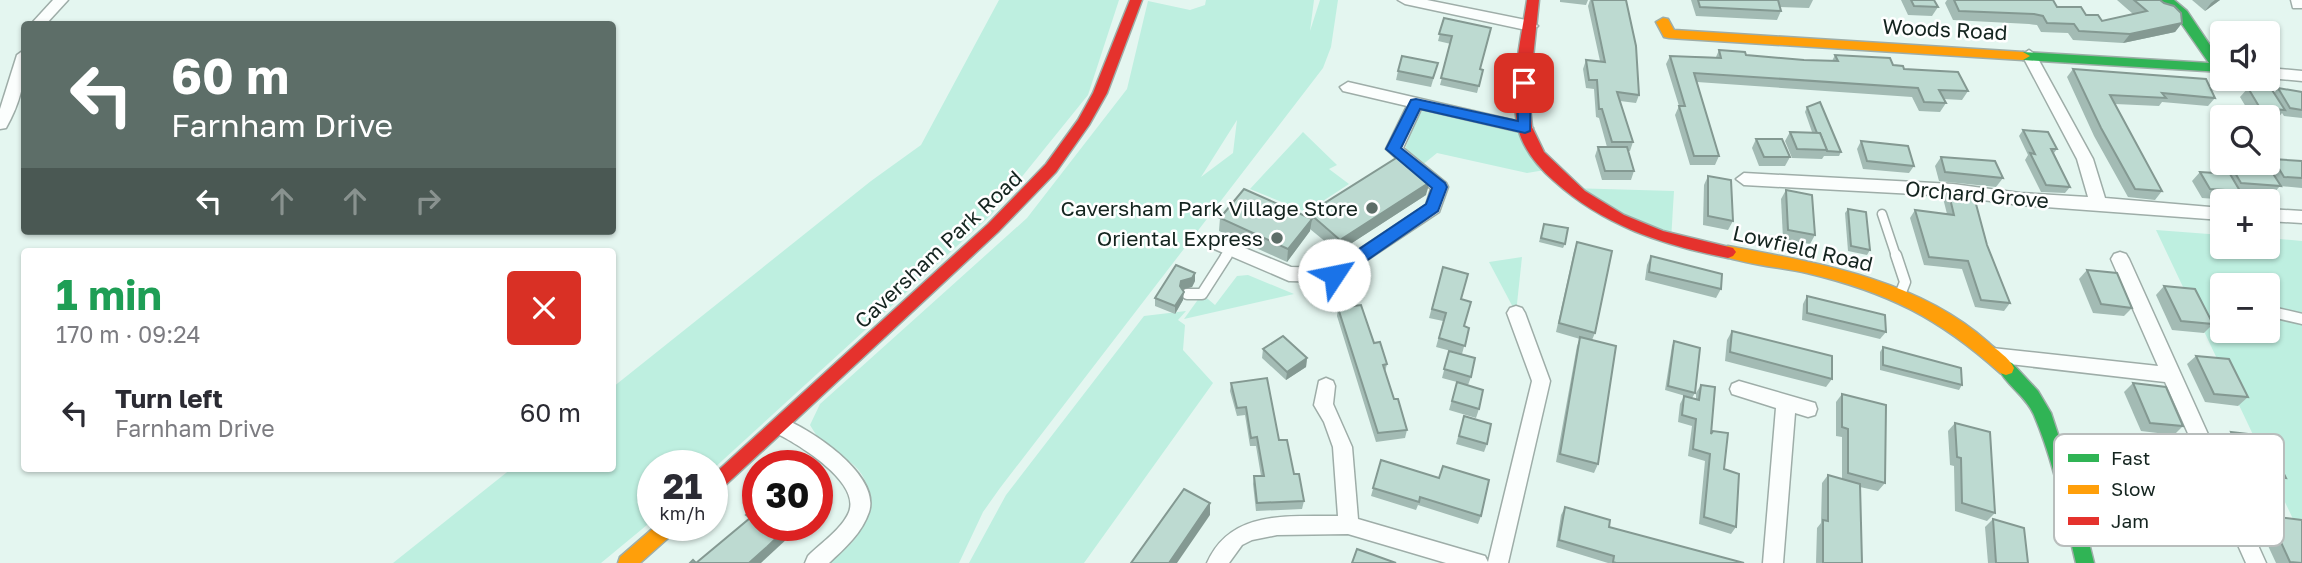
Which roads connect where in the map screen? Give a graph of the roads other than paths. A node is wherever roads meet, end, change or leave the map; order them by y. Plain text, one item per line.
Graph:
1 (61, 0) edge
2 (1136, 0) edge
3 (1405, 0) edge
4 (1533, 0) edge
5 (2166, 0) edge
6 (41, 21) edge
7 (1531, 26) junction
8 (1667, 33) dead end
9 (2210, 53) edge
10 (2029, 55) junction
11 (21, 66) edge
12 (2210, 67) edge
13 (2280, 74) edge
14 (2302, 76) edge
15 (1348, 87) dead end
16 (1416, 104) junction
17 (0, 124) edge
18 (1525, 128) junction
19 (1744, 179) dead end
20 (2098, 204) junction
21 (2210, 213) edge
22 (1882, 214) dead end
23 (2280, 216) edge
24 (2302, 217) edge
25 (1224, 246) joint
26 (2120, 259) dead end
27 (1187, 294) dead end
28 (1899, 295) junction
29 (1516, 313) dead end
30 (2280, 314) edge
31 (2302, 319) edge
32 (1992, 355) junction
33 (2171, 375) junction
34 (1326, 386) dead end
35 (1739, 388) dead end
36 (1786, 403) junction
37 (1808, 409) dead end
38 (781, 426) junction
39 (2198, 434) edge
40 (2054, 446) edge
41 (728, 473) edge
42 (1348, 526) junction
43 (652, 541) edge
44 (2081, 546) edge
45 (2248, 546) edge
46 (627, 563) edge
47 (815, 563) edge
48 (1217, 563) edge
49 (1478, 563) edge
50 (1498, 563) edge
51 (1773, 563) edge
52 (2085, 563) edge
53 (2256, 563) edge

1 - 6 street
2 - 38 street, Caversham Park Road
3 - 7 street
4 - 7 street, Lowfield Road
5 - 9 street, Woods Road
7 - 18 street, Lowfield Road
8 - 10 street, Woods Road
10 - 12 street, Woods Road
10 - 20 street
11 - 17 street
13 - 14 street
15 - 16 street
16 - 18 street
16 - 25 street
18 - 28 street, Lowfield Road
19 - 20 street, Orchard Grove
20 - 21 street, Orchard Grove
22 - 28 lane
23 - 24 street
25 - 27 lane
26 - 33 street
28 - 32 street, Lowfield Road
29 - 50 street
30 - 31 lane
32 - 33 street
32 - 40 street, Lowfield Road
33 - 39 street
34 - 42 street
35 - 36 street
36 - 37 street
36 - 51 street
38 - 41 street, Caversham Park Road
38 - 47 street
42 - 48 street
42 - 49 street
43 - 46 street
44 - 52 street, Lowfield Road
45 - 53 street

